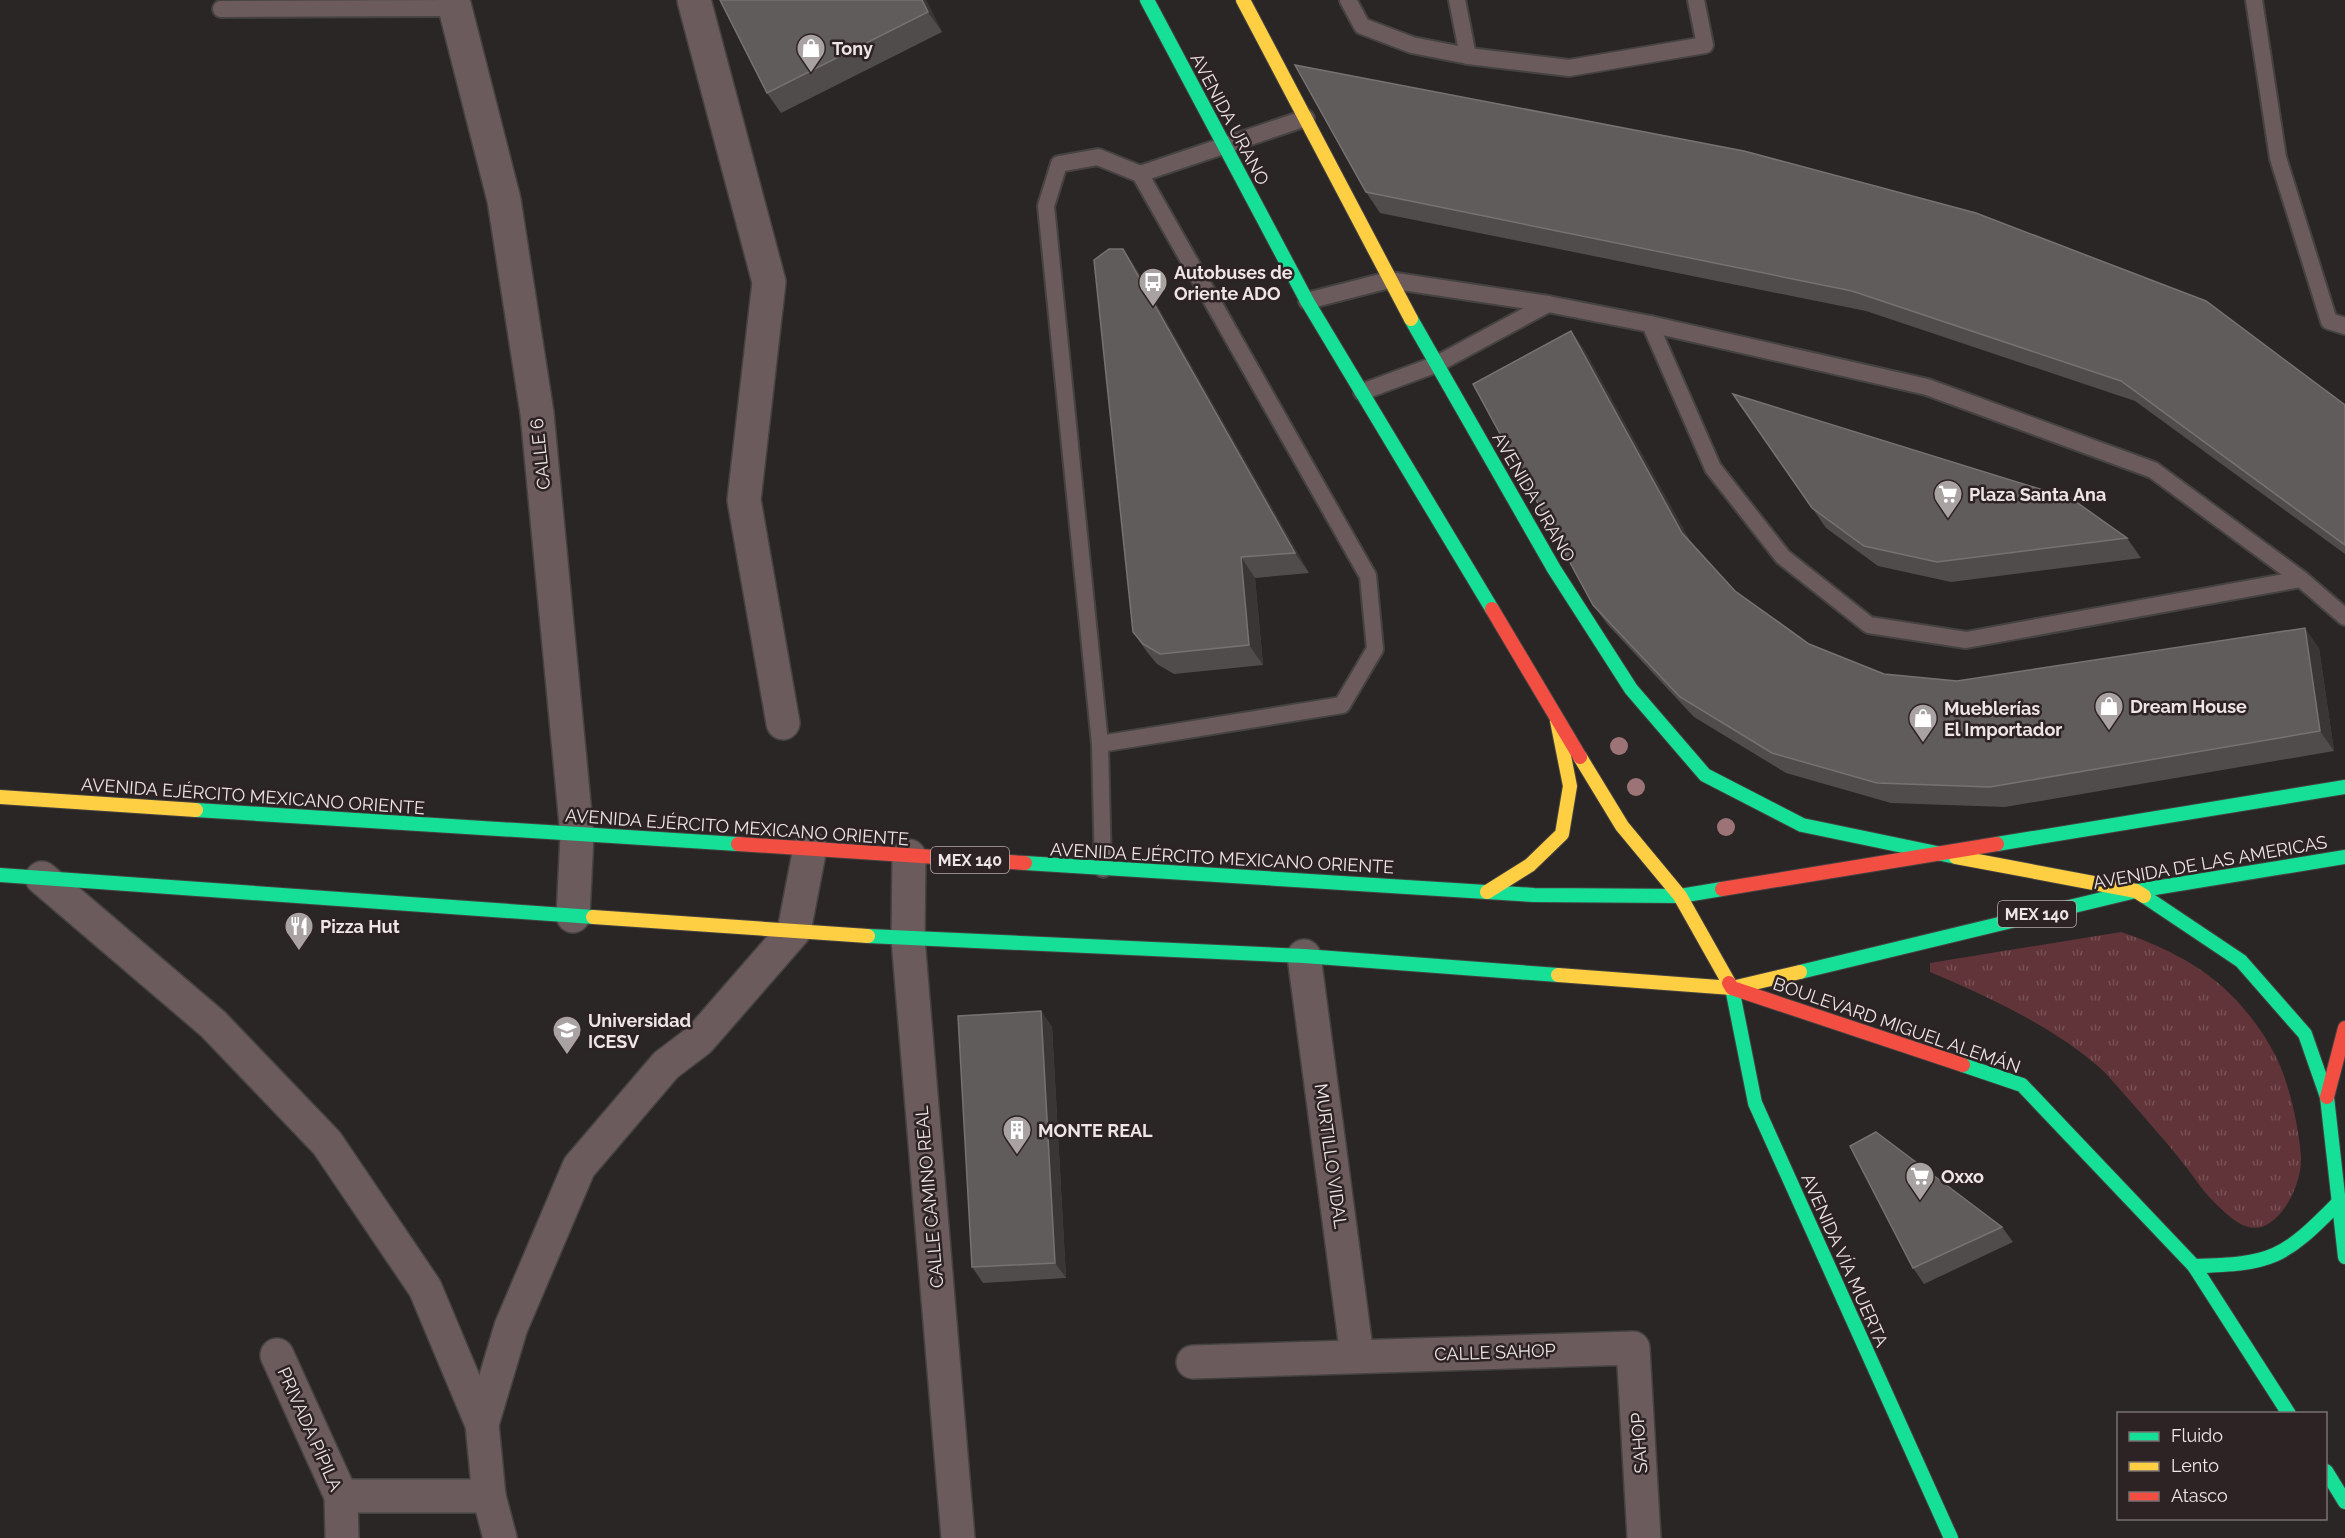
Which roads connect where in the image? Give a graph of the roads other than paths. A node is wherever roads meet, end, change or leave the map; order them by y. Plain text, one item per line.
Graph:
1 (694, 0) edge
2 (1147, 0) edge
3 (1243, 0) edge
4 (1348, 0) edge
5 (1457, 0) edge
6 (1696, 0) edge
7 (2254, 0) edge
8 (454, 4) edge
9 (221, 9) dead end
10 (1468, 56) junction
11 (1306, 118) junction
12 (1224, 145) junction
13 (1140, 174) junction
14 (1389, 280) junction
15 (1307, 302) junction
16 (1548, 304) junction
17 (1650, 324) junction
18 (2345, 326) edge
19 (1437, 364) junction
20 (1362, 392) junction
21 (2301, 579) junction
22 (2345, 617) edge
23 (1557, 721) junction
24 (783, 723) dead end
25 (1100, 744) junction
26 (2345, 787) edge
27 (0, 797) edge
28 (577, 835) junction
29 (810, 848) junction
30 (1937, 854) junction
31 (909, 856) junction
32 (2345, 857) edge
33 (1103, 869) junction
34 (0, 875) edge
35 (42, 878) junction
36 (2136, 891) junction
37 (1487, 892) junction
38 (1680, 896) junction
39 (573, 916) junction
40 (794, 932) junction
41 (908, 939) junction
42 (1304, 956) junction
43 (1732, 988) junction
44 (2345, 1028) edge
45 (2327, 1097) junction
46 (2338, 1203) junction
47 (2345, 1257) edge
48 (2194, 1266) junction
49 (1633, 1348) joint
50 (277, 1355) dead end
51 (1357, 1356) junction
52 (1193, 1362) dead end
53 (2288, 1412) edge
54 (482, 1424) junction
55 (2327, 1474) edge
56 (341, 1496) junction
57 (489, 1496) junction
58 (2345, 1502) edge
59 (342, 1538) edge
60 (500, 1538) edge
61 (957, 1538) edge
62 (1644, 1538) edge
63 (1951, 1538) edge

1 - 24 street
2 - 12 main road, AVENIDA URANO
3 - 11 main road, AVENIDA URANO
4 - 10 lane
5 - 10 lane
6 - 10 lane
7 - 18 lane
8 - 9 lane
8 - 28 street, CALLE 6
11 - 12 lane
11 - 14 main road, AVENIDA URANO
12 - 13 lane
12 - 15 main road, AVENIDA URANO
13 - 25 lane
13 - 25 lane
14 - 15 lane
14 - 16 lane
14 - 19 main road, AVENIDA URANO
15 - 20 main road, AVENIDA URANO
16 - 17 lane
16 - 19 lane
17 - 21 lane
17 - 21 lane
19 - 20 lane
19 - 30 main road, AVENIDA URANO
20 - 23 main road, AVENIDA URANO
21 - 22 lane
23 - 37 main road
23 - 38 main road, AVENIDA URANO
25 - 33 lane
26 - 30 main road, MEX 140
27 - 28 main road, AVENIDA EJÉRCITO MEXICANO ORIENTE / MEX 140
28 - 29 main road, AVENIDA EJÉRCITO MEXICANO ORIENTE / MEX 140
28 - 39 street, CALLE 6
29 - 31 main road, AVENIDA EJÉRCITO MEXICANO ORIENTE / MEX 140
29 - 40 street
30 - 36 main road
30 - 38 main road, AVENIDA EJÉRCITO MEXICANO ORIENTE / MEX 140
31 - 33 main road, AVENIDA EJÉRCITO MEXICANO ORIENTE / MEX 140
31 - 41 street, CALLE CAMINO REAL
32 - 36 main road, AVENIDA DE LAS AMERICAS / MEX 140
33 - 37 main road, AVENIDA EJÉRCITO MEXICANO ORIENTE / MEX 140
34 - 35 main road, MEX 140
35 - 39 main road, MEX 140
35 - 54 street
36 - 43 main road, AVENIDA DE LAS AMERICAS / MEX 140
36 - 45 main road
37 - 38 main road, AVENIDA EJÉRCITO MEXICANO ORIENTE / MEX 140
38 - 43 main road
39 - 40 main road, MEX 140
40 - 41 main road, MEX 140
40 - 54 street
41 - 42 main road, MEX 140
41 - 61 street, CALLE CAMINO REAL
42 - 43 main road, MEX 140
42 - 51 street, MURTILLO VIDAL
43 - 48 main road, BOULEVARD MIGUEL ALEMÁN
43 - 63 main road, AVENIDA VÍA MUERTA
44 - 45 main road
45 - 46 main road
46 - 47 main road
46 - 48 main road
48 - 53 main road, BOULEVARD MIGUEL ALEMÁN
49 - 51 street, CALLE SAHOP
49 - 62 street, SAHOP
50 - 56 street, PRIVADA PÍPILA
51 - 52 street, CALLE SAHOP
54 - 57 street
55 - 58 main road
56 - 57 street
56 - 59 street, PRIVADA PÍPILA
57 - 60 street

